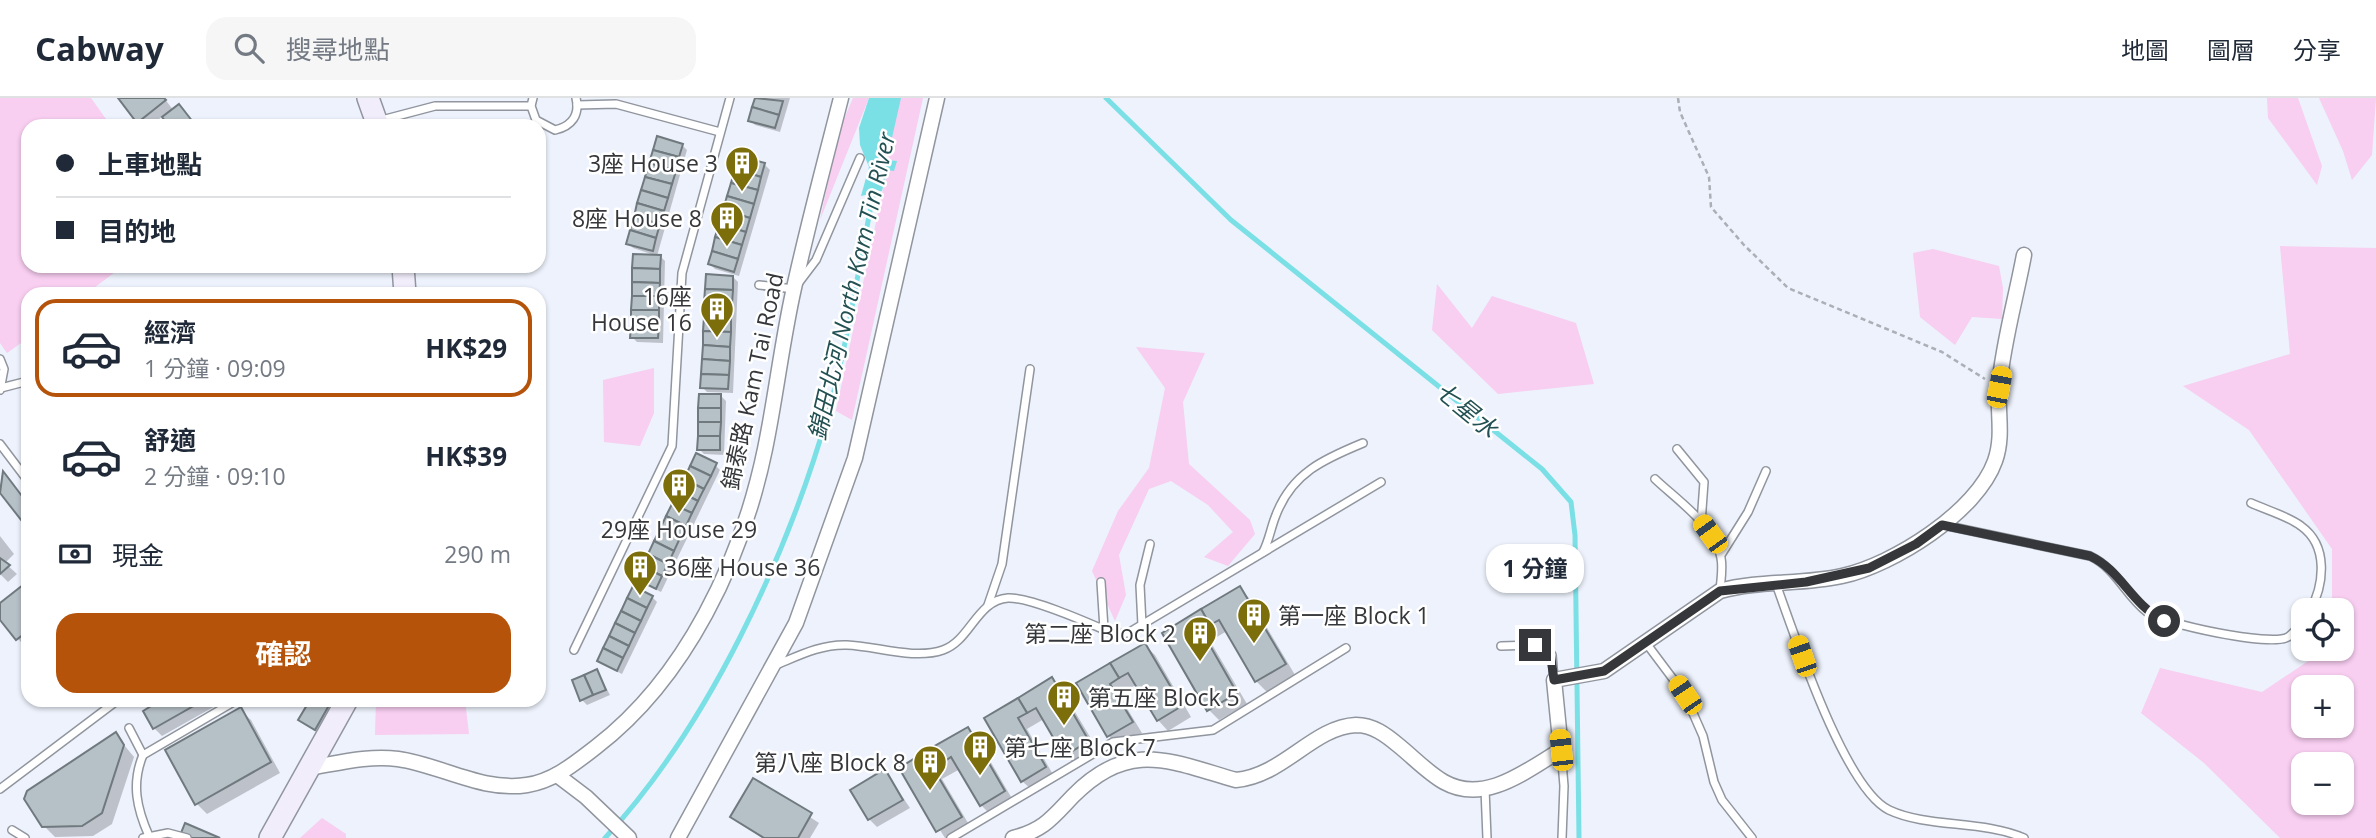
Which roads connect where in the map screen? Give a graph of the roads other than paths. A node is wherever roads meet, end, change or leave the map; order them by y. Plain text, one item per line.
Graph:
1 (368, 98) edge
2 (730, 98) edge
3 (841, 98) edge
4 (937, 98) edge
5 (577, 101) edge
6 (616, 101) edge
7 (532, 102) edge
8 (376, 119) edge
9 (394, 119) edge
10 (546, 125) edge
11 (720, 132) junction
12 (860, 158) dead end
13 (2024, 256) dead end
14 (759, 285) dead end
15 (794, 289) junction
16 (0, 359) edge
17 (1030, 369) dead end
18 (21, 383) edge
19 (1, 389) edge
20 (1363, 443) dead end
21 (0, 444) edge
22 (1677, 449) dead end
23 (1766, 471) dead end
24 (21, 472) edge
25 (1655, 479) dead end
26 (1381, 482) dead end
27 (2251, 503) dead end
28 (1701, 523) junction
29 (1942, 525) junction
30 (1150, 544) dead end
31 (1263, 553) junction
32 (1721, 555) junction
33 (1101, 582) dead end
34 (1776, 584) junction
35 (1720, 591) junction
36 (2316, 598) edge
37 (988, 606) junction
38 (1142, 625) junction
39 (1104, 629) junction
40 (2291, 634) edge
41 (1646, 643) junction
42 (1502, 646) dead end
43 (1346, 648) dead end
44 (573, 650) dead end
45 (772, 667) junction
46 (1554, 680) junction
47 (109, 707) edge
48 (225, 707) edge
49 (343, 707) edge
50 (130, 729) dead end
51 (1561, 750) junction
52 (143, 755) junction
53 (309, 768) junction
54 (557, 775) junction
55 (0, 789) edge
56 (1485, 789) junction
57 (12, 830) dead end
58 (146, 837) edge
59 (25, 838) edge
60 (187, 838) edge
61 (270, 838) edge
62 (629, 838) edge
63 (678, 838) edge
64 (951, 838) edge
65 (1013, 838) edge
66 (1487, 838) edge
67 (1562, 838) edge
68 (1752, 838) edge
69 (2024, 838) edge

1 - 8 main road
2 - 11 lane
3 - 15 street, 錦泰路 Kam Tai Road
4 - 45 street
5 - 6 lane
5 - 10 lane
6 - 11 lane
7 - 9 lane
11 - 44 lane
12 - 15 lane
13 - 29 street
14 - 15 lane
15 - 54 street, 錦泰路 Kam Tai Road
16 - 19 lane
17 - 37 lane
18 - 19 lane
20 - 31 lane
21 - 24 lane
22 - 28 lane
23 - 32 lane
25 - 28 lane
26 - 31 lane
27 - 36 lane
28 - 32 lane
29 - 34 street
29 - 40 lane
30 - 38 lane
31 - 38 lane
32 - 35 lane
33 - 39 lane
34 - 35 street
34 - 69 lane
35 - 41 street
37 - 39 lane
37 - 45 lane
38 - 39 lane
41 - 46 street
41 - 68 lane
42 - 46 lane
43 - 64 lane
45 - 63 street
46 - 51 street
47 - 55 lane
48 - 52 lane
49 - 53 main road
50 - 52 lane
51 - 56 street
51 - 67 lane
52 - 58 lane
53 - 54 street, 錦泰路 Kam Tai Road
53 - 61 main road
54 - 62 street
56 - 65 street
56 - 66 lane
57 - 59 lane
58 - 60 lane

